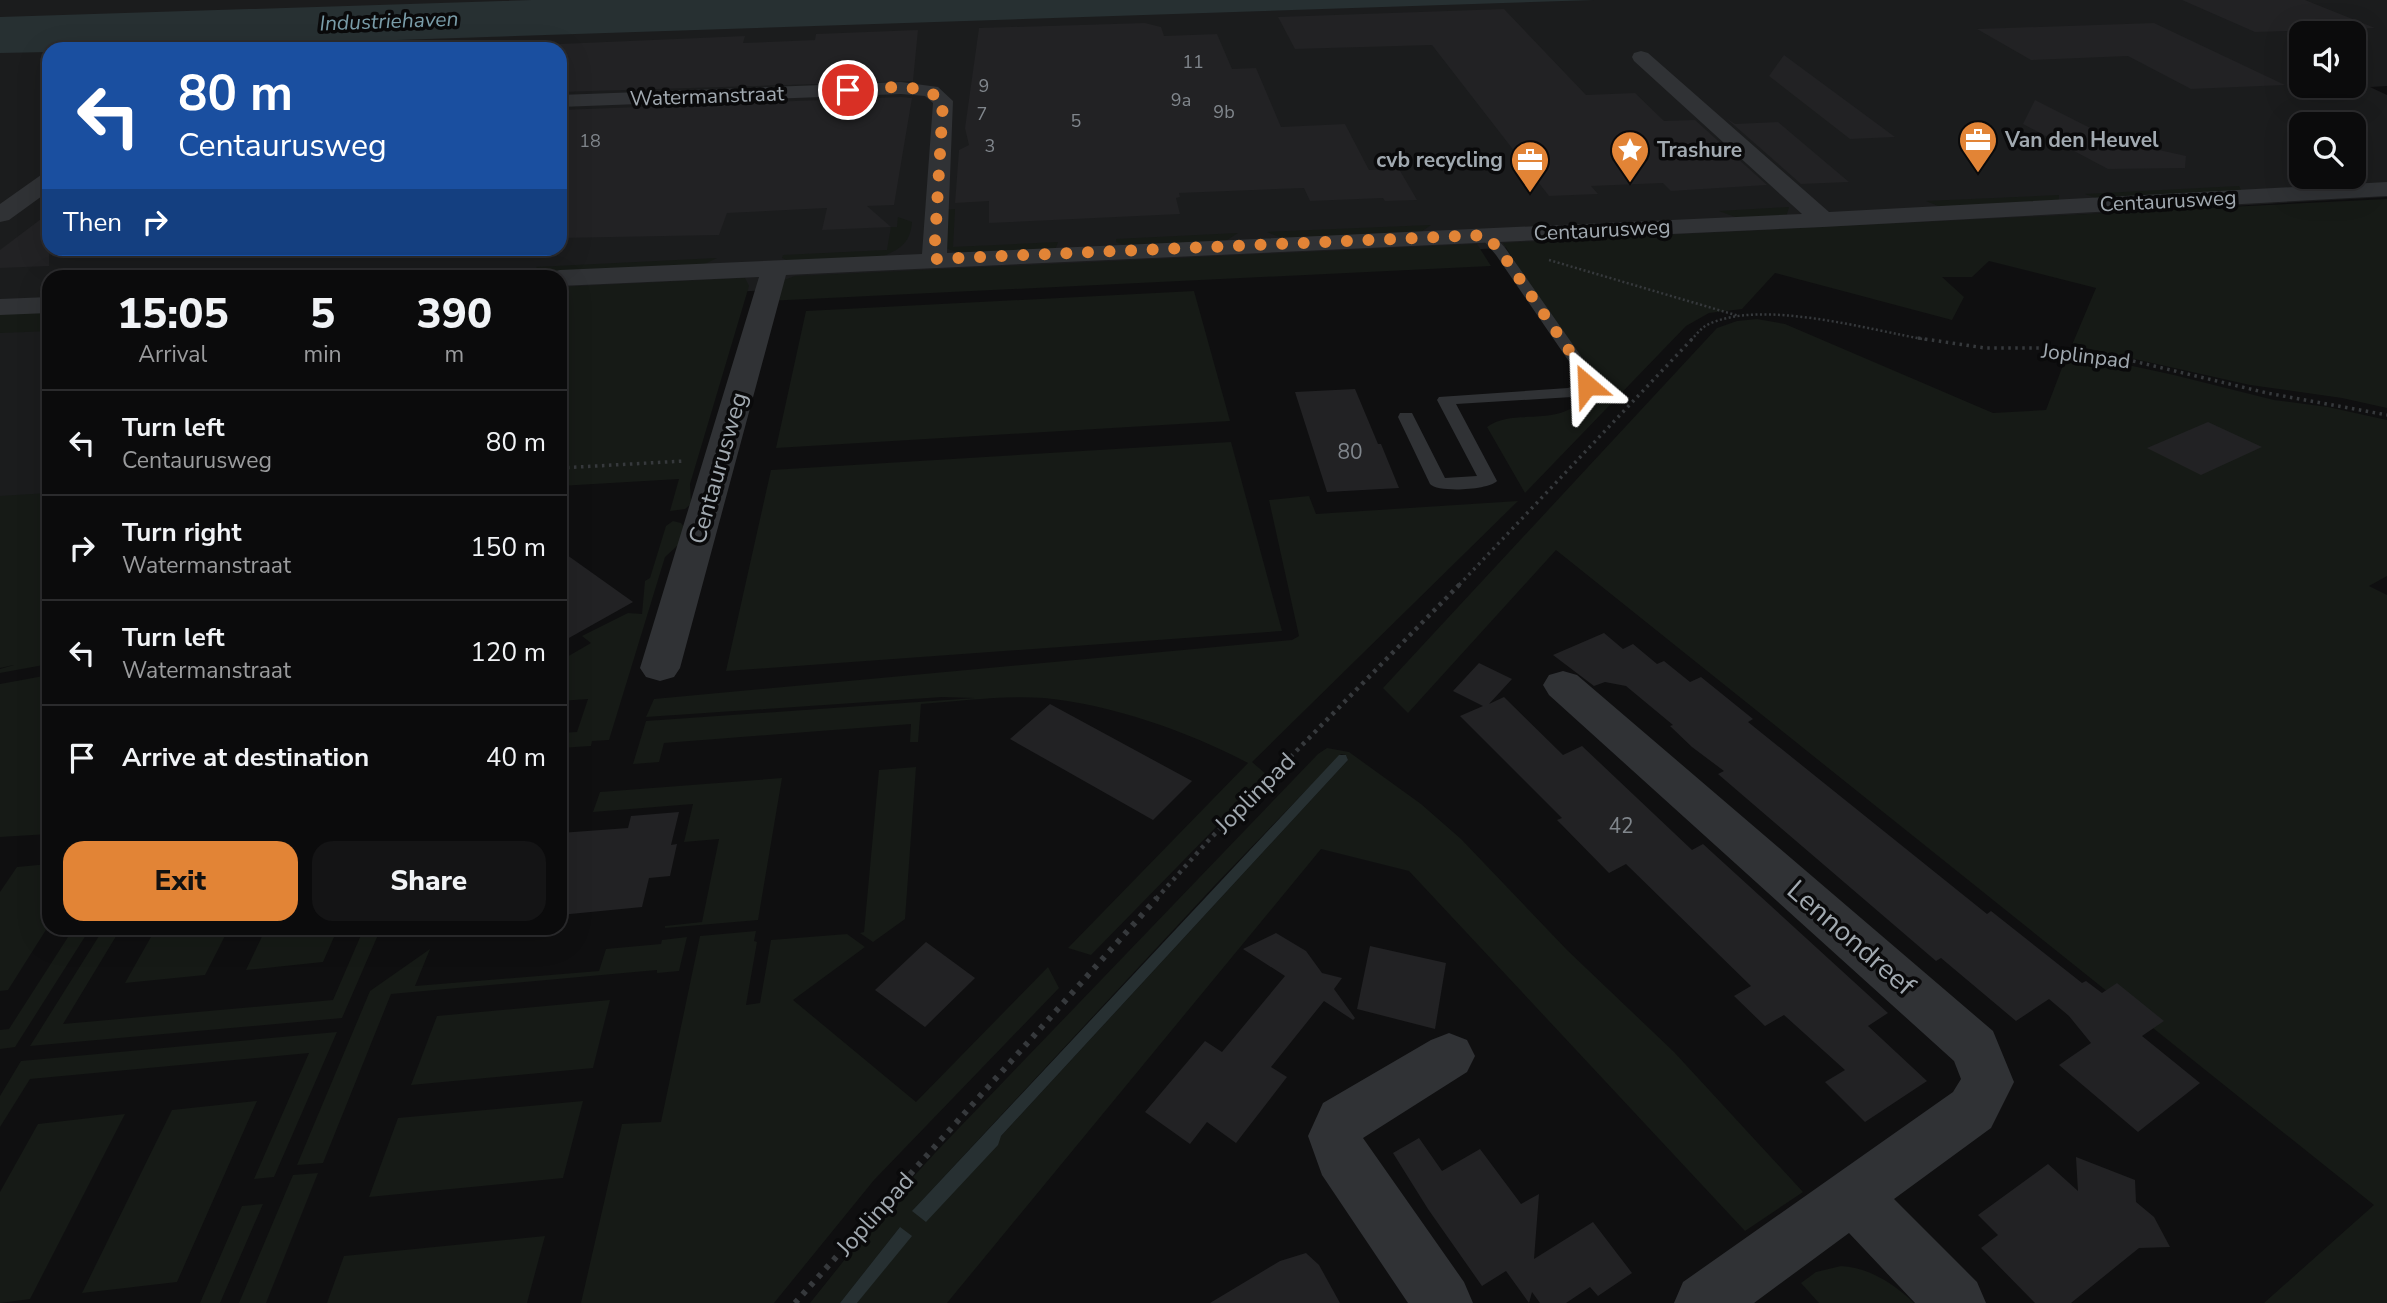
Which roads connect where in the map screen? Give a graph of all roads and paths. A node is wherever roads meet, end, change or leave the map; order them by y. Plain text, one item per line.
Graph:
1 (1641, 57) dead end
2 (567, 101) edge
3 (42, 185) edge
4 (2387, 189) edge
5 (0, 215) edge
6 (1823, 220) junction
7 (1489, 239) junction
8 (934, 259) junction
9 (775, 268) junction
10 (567, 278) edge
11 (42, 305) edge
12 (0, 307) edge
13 (1740, 316) junction
14 (2387, 415) edge
15 (1406, 417) dead end
16 (720, 459) junction
17 (567, 468) edge
18 (660, 668) dead end
19 (1563, 685) dead end
20 (1449, 1056) dead end
21 (1851, 1195) junction
22 (796, 1303) edge
23 (1443, 1303) edge
24 (1704, 1303) edge
25 (1956, 1303) edge

1 - 6 street
2 - 8 street, Watermanstraat
3 - 5 street
4 - 6 street, Centaurusweg
6 - 7 street, Centaurusweg
7 - 8 street, Centaurusweg
7 - 13 path, Joplinpad
7 - 15 lane
8 - 9 street, Centaurusweg
9 - 10 street, Centaurusweg
9 - 16 street, Centaurusweg
11 - 12 street
13 - 14 path, Joplinpad
13 - 22 path, Joplinpad
16 - 17 path
16 - 18 street, Centaurusweg
19 - 21 street, Lennondreef
20 - 23 street
21 - 24 street, Lennondreef
21 - 25 street

